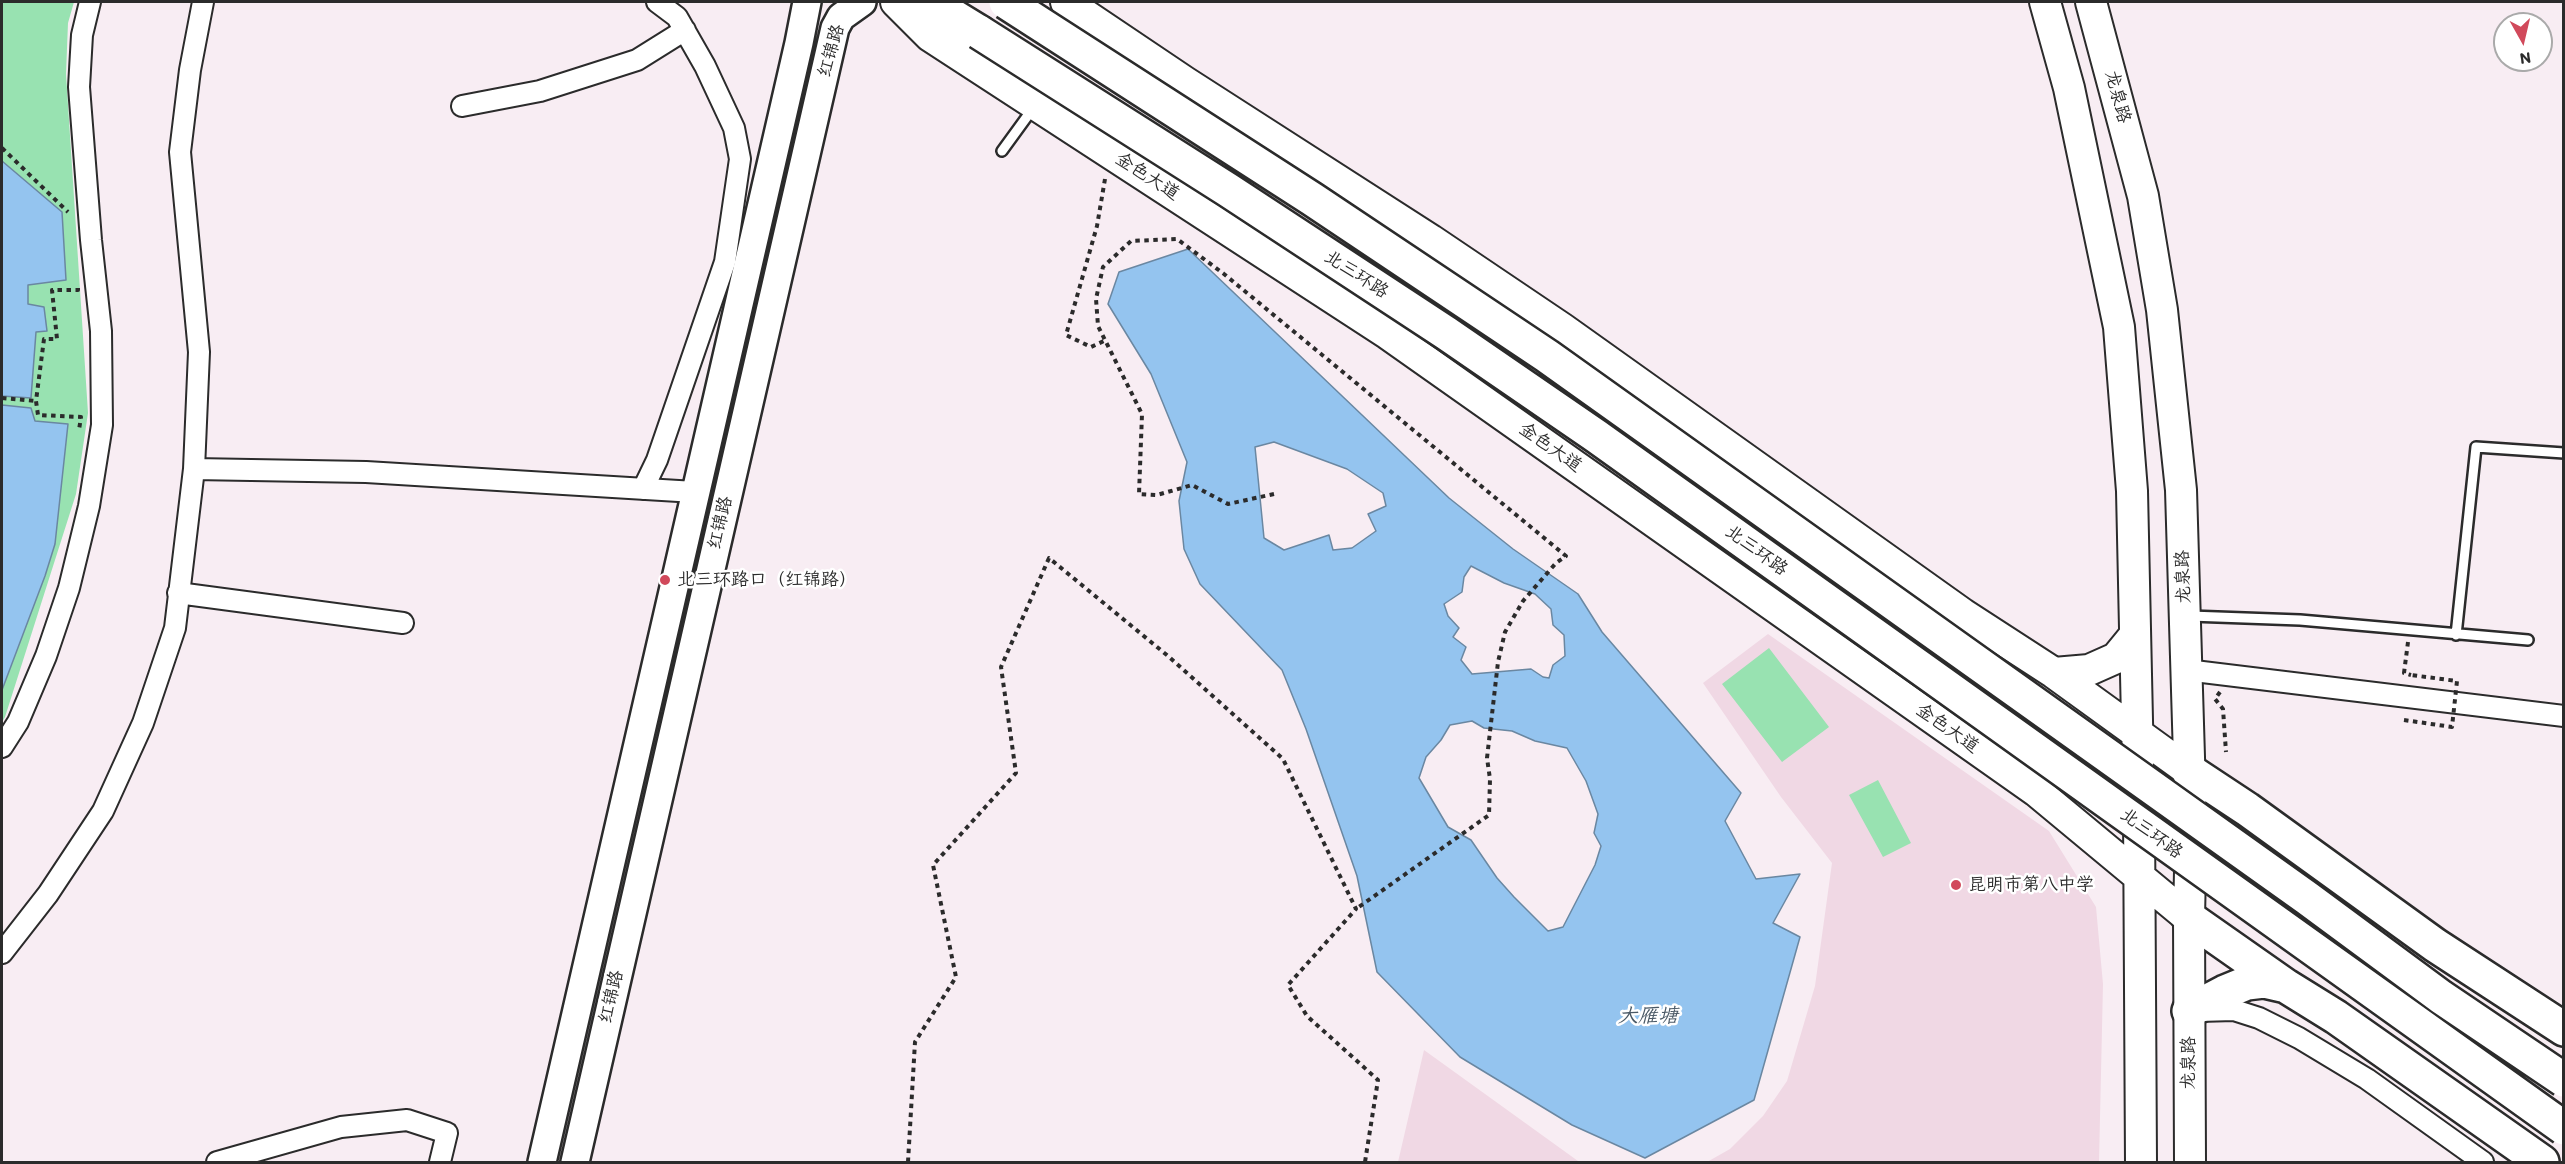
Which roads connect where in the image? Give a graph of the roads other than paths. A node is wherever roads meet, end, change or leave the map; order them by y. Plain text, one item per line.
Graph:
1 (90, 2) edge
2 (203, 2) edge
3 (657, 2) edge
4 (807, 2) edge
5 (862, 2) edge
6 (896, 2) edge
7 (929, 2) edge
8 (1006, 2) edge
9 (1066, 2) edge
10 (2044, 2) edge
11 (2091, 2) edge
12 (685, 30) junction
13 (1036, 105) junction
14 (462, 106) dead end
15 (1002, 151) dead end
16 (2564, 453) edge
17 (194, 469) junction
18 (643, 489) junction
19 (695, 492) junction
20 (178, 593) junction
21 (1963, 614) junction
22 (2185, 616) junction
23 (403, 623) dead end
24 (2456, 635) junction
25 (2134, 636) junction
26 (2528, 640) dead end
27 (2186, 670) junction
28 (2054, 672) junction
29 (1904, 698) junction
30 (2564, 716) edge
31 (2138, 732) junction
32 (2, 747) edge
33 (2188, 771) junction
34 (2139, 877) junction
35 (2188, 918) junction
36 (2, 953) edge
37 (2286, 986) junction
38 (2189, 1011) junction
39 (2564, 1029) edge
40 (2564, 1080) edge
41 (2564, 1128) edge
42 (217, 1162) edge
43 (440, 1162) edge
44 (542, 1162) edge
45 (575, 1162) edge
46 (2141, 1162) edge
47 (2190, 1162) edge
48 (2482, 1162) edge
49 (2542, 1162) edge

1 - 32 street
2 - 17 street
3 - 12 street
4 - 19 street, 红锦路
5 - 45 street, 红锦路
6 - 13 main road, 金色大道
7 - 41 highway, 北三环路, bridge
8 - 40 highway, 北三环路, bridge
9 - 21 main road
10 - 25 main road
11 - 22 main road, 龙泉路
12 - 14 street
12 - 18 street
13 - 15 lane
13 - 29 main road, 金色大道
16 - 24 lane
17 - 18 street
17 - 20 street
18 - 19 street
19 - 44 street, 红锦路
20 - 23 street
20 - 36 street
21 - 28 main road
21 - 29 main road
22 - 24 lane
22 - 27 main road, 龙泉路
24 - 26 lane
25 - 28 main road
25 - 31 main road
27 - 30 street
27 - 33 main road, 龙泉路
28 - 31 main road
29 - 34 main road, 金色大道
31 - 33 main road
31 - 34 main road
33 - 35 main road, 龙泉路
33 - 39 highway
34 - 35 main road, 金色大道
34 - 46 main road
35 - 37 highway
35 - 38 main road, 龙泉路
37 - 38 highway
37 - 49 highway
38 - 47 main road, 龙泉路
38 - 48 street
42 - 43 street

